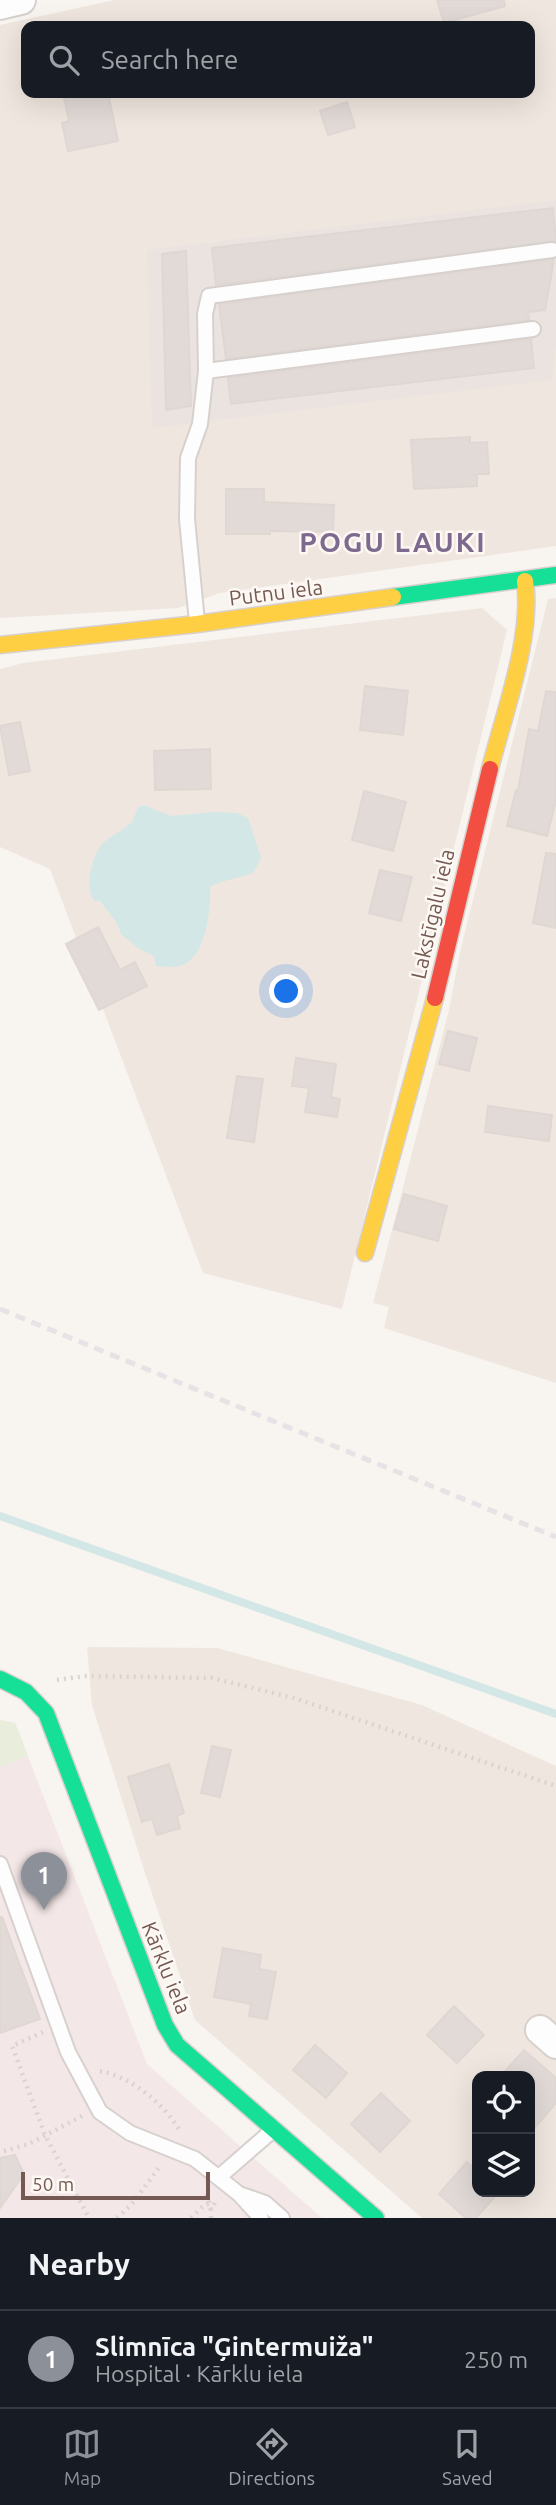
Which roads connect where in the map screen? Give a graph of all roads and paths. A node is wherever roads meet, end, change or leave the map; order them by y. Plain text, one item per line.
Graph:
1 (21, 0) edge
2 (0, 5) edge
3 (552, 250) dead end
4 (533, 329) dead end
5 (206, 371) junction
6 (556, 575) edge
7 (525, 581) junction
8 (197, 624) junction
9 (0, 645) edge
10 (365, 1253) dead end
11 (7, 1682) edge
12 (556, 1786) edge
13 (0, 1864) edge
14 (15, 1908) junction
15 (0, 1913) edge
16 (58, 2026) junction
17 (97, 2108) junction
18 (274, 2129) junction
19 (45, 2135) junction
20 (4, 2151) dead end
21 (172, 2151) junction
22 (219, 2178) junction
23 (239, 2194) junction
24 (89, 2218) edge
25 (117, 2218) edge
26 (191, 2218) edge
27 (211, 2218) edge
28 (261, 2218) edge
29 (282, 2218) edge
30 (376, 2218) edge

1 - 2 street
3 - 5 lane
4 - 5 lane
5 - 8 lane
6 - 7 street, Putnu iela
7 - 8 street, Putnu iela
7 - 10 street, Lakstīgalu iela
8 - 9 street, Putnu iela
11 - 12 path
11 - 18 street, Kārklu iela
13 - 14 lane
14 - 15 lane
14 - 16 lane
16 - 17 lane
16 - 19 path
17 - 19 path
17 - 21 lane
18 - 22 lane
18 - 30 street, Kārklu iela
19 - 20 path
19 - 24 path
21 - 22 lane
21 - 25 path
22 - 23 lane
23 - 28 lane
23 - 29 lane
26 - 27 path

